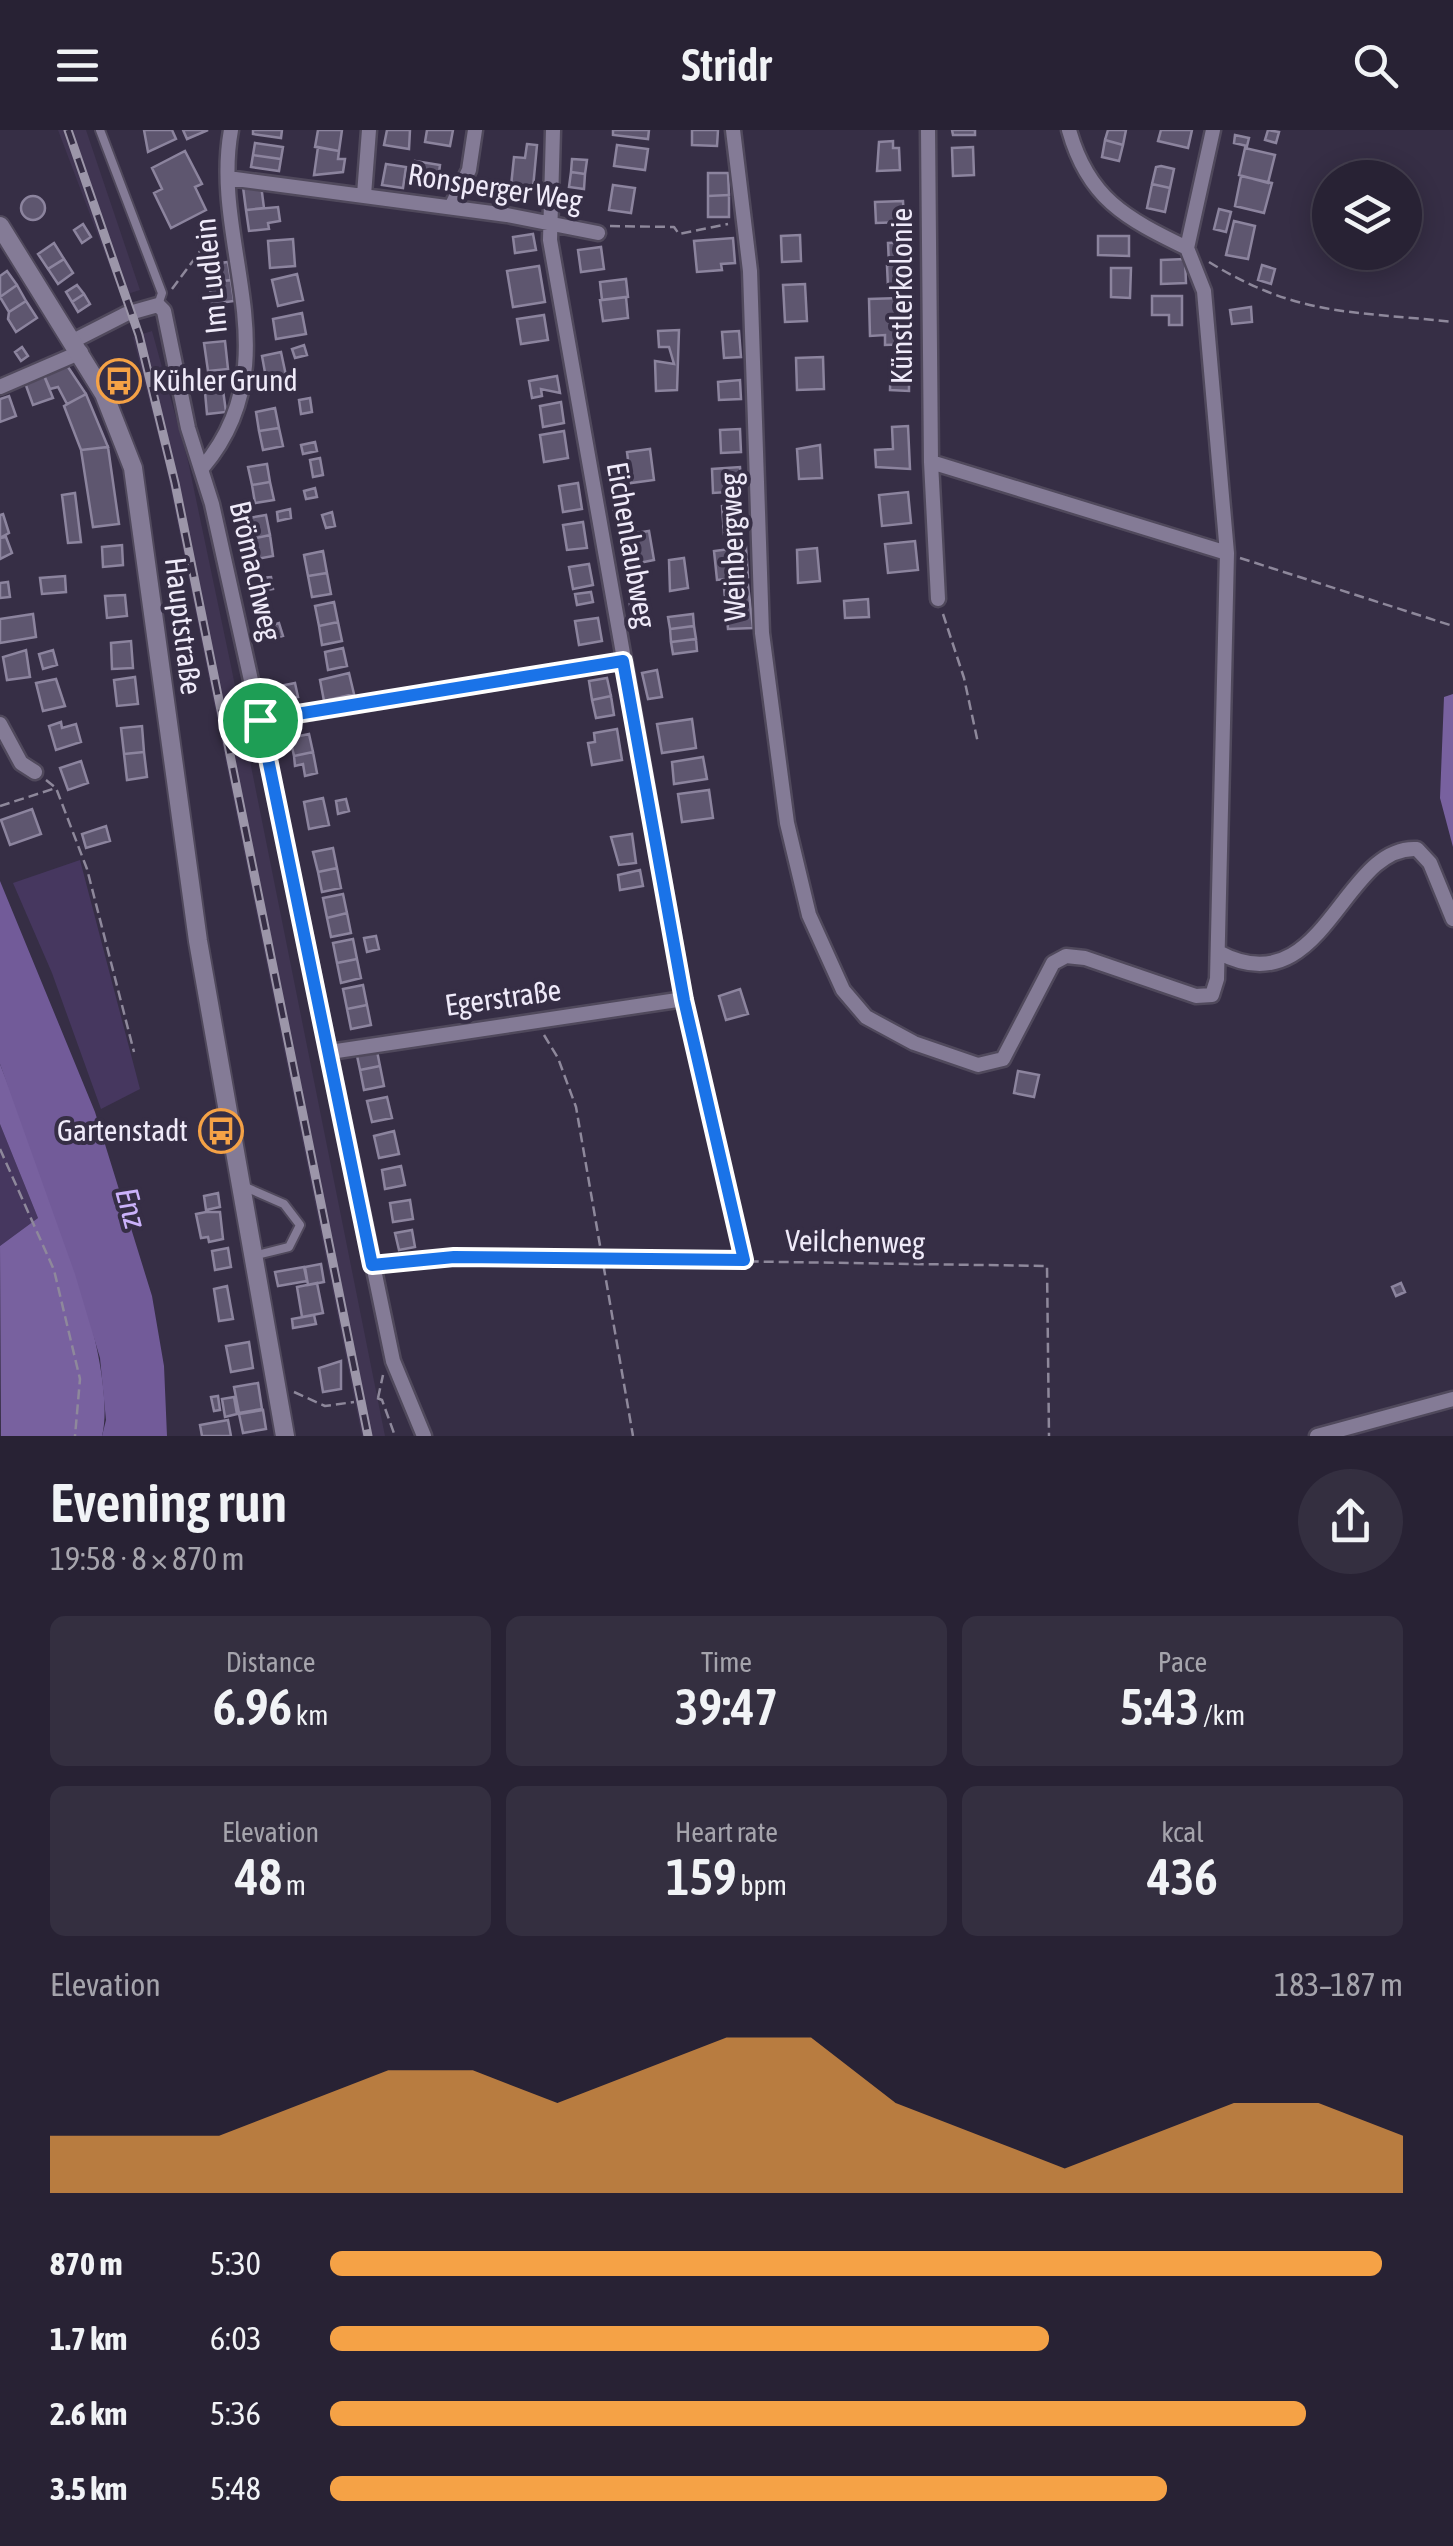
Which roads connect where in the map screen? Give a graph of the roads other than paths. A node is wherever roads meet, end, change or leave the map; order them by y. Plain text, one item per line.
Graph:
1 (100, 130) edge
2 (231, 130) edge
3 (369, 130) edge
4 (475, 130) edge
5 (553, 130) edge
6 (733, 130) edge
7 (928, 130) edge
8 (1069, 130) edge
9 (1212, 130) edge
10 (228, 178) junction
11 (364, 195) junction
12 (450, 207) junction
13 (550, 224) junction
14 (0, 226) edge
15 (598, 233) road end
16 (1187, 248) junction
17 (160, 300) junction
18 (77, 347) junction
19 (0, 387) edge
20 (931, 462) junction
21 (203, 467) junction
22 (1227, 553) junction
23 (938, 599) road end
24 (623, 661) junction
25 (260, 720) junction
26 (0, 724) edge
27 (35, 772) road end
28 (1453, 919) edge
29 (1218, 952) junction
30 (684, 1000) joint
31 (330, 1052) junction
32 (239, 1184) junction
33 (253, 1256) junction
34 (1453, 1399) edge
35 (285, 1436) edge
36 (424, 1436) edge
37 (1317, 1436) edge

1 - 17 lane, Brömachweg
2 - 10 street, Im Ludlein
3 - 11 street
4 - 12 street
5 - 13 street, Eichenlaubweg
6 - 29 street, Weinbergweg
7 - 20 street, Künstlerkolonie
8 - 16 street
9 - 16 street
10 - 11 street, Ronsperger Weg
10 - 21 street, Im Ludlein
11 - 12 street, Ronsperger Weg
12 - 13 street, Ronsperger Weg
13 - 15 street, Ronsperger Weg
13 - 24 street, Eichenlaubweg
14 - 18 street, Hauptstraße
16 - 22 street
17 - 18 street
17 - 21 street, Brömachweg
18 - 19 street
18 - 32 street, Hauptstraße
20 - 22 street
20 - 23 street, Künstlerkolonie
21 - 25 street, Brömachweg
22 - 29 street
24 - 25 street
24 - 30 street, Eichenlaubweg
25 - 31 street, Brömachweg
26 - 27 street
28 - 29 street
30 - 31 street, Egerstraße
31 - 36 street, Brömachweg
32 - 33 street
32 - 33 lane
33 - 35 street
34 - 37 street

